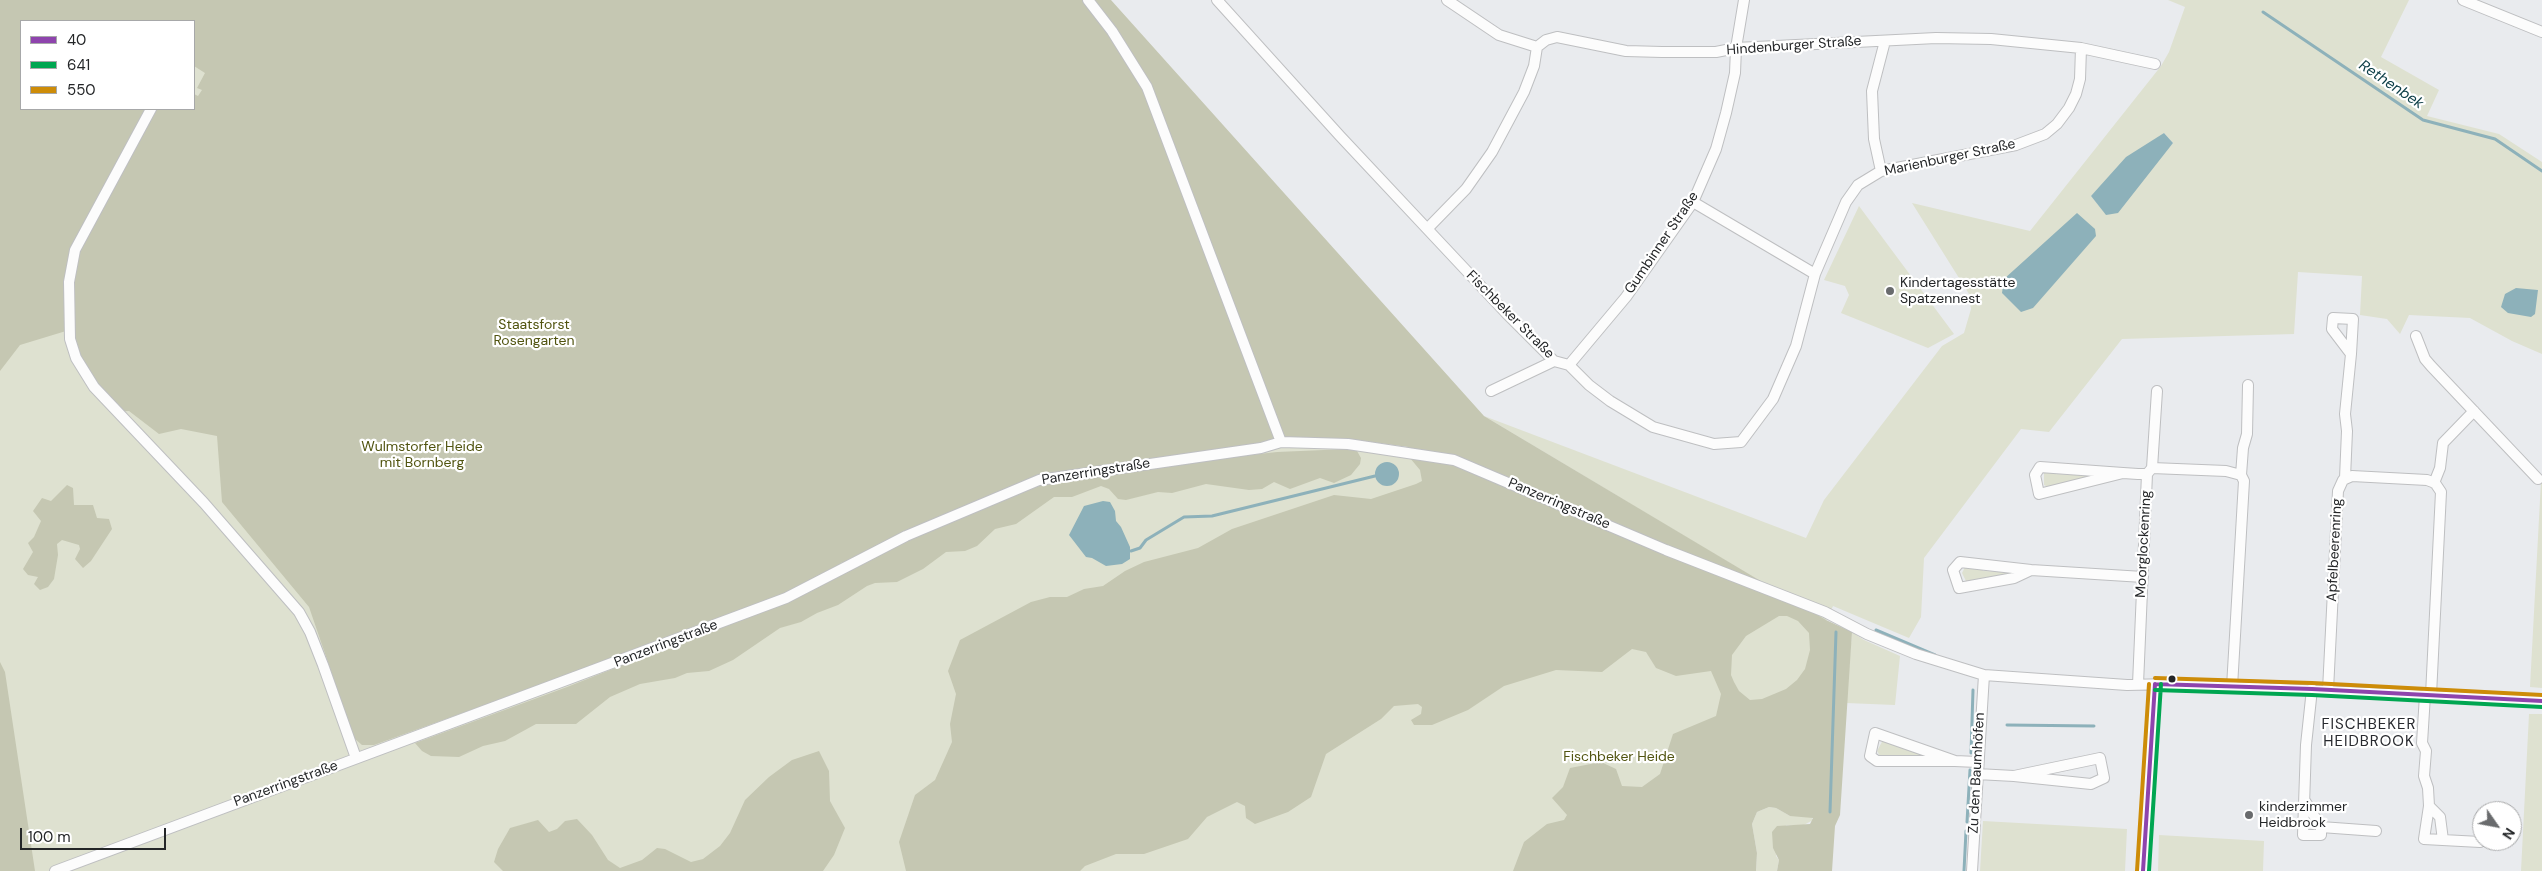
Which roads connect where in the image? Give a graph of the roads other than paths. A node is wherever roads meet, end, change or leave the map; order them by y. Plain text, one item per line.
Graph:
1 (1088, 0) edge
2 (1218, 0) edge
3 (1448, 0) edge
4 (1744, 0) edge
5 (2463, 0) edge
6 (2542, 32) edge
7 (1885, 41) junction
8 (1537, 47) junction
9 (1736, 48) junction
10 (2080, 48) junction
11 (2155, 64) dead end
12 (150, 110) edge
13 (1881, 171) junction
14 (1693, 202) junction
15 (1428, 228) junction
16 (1815, 274) junction
17 (2416, 336) dead end
18 (2351, 354) dead end
19 (1554, 361) junction
20 (1570, 365) junction
21 (2248, 385) dead end
22 (1491, 391) dead end
23 (2157, 391) dead end
24 (2474, 411) junction
25 (1281, 442) junction
26 (2149, 471) junction
27 (2123, 473) junction
28 (2241, 476) junction
29 (2345, 478) junction
30 (2538, 478) dead end
31 (2434, 483) junction
32 (2031, 570) junction
33 (2143, 577) junction
34 (1984, 675) junction
35 (2138, 684) junction
36 (2155, 684) junction
37 (2232, 687) junction
38 (2312, 689) junction
39 (2328, 690) junction
40 (2428, 695) junction
41 (2542, 701) edge
42 (356, 758) junction
43 (1956, 761) junction
44 (1977, 762) junction
45 (1977, 774) junction
46 (2014, 776) junction
47 (2304, 801) junction
48 (2429, 806) junction
49 (2321, 826) junction
50 (2376, 830) dead end
51 (2443, 840) junction
52 (2472, 842) edge
53 (54, 871) edge
54 (1972, 871) edge
55 (2143, 871) edge

1 - 25 street
2 - 15 street, Fischbeker Straße
3 - 8 street
4 - 9 street, Gumbinner Straße
5 - 6 street
7 - 9 street, Hindenburger Straße
7 - 10 street, Hindenburger Straße
7 - 13 street
8 - 9 street, Hindenburger Straße
8 - 15 street
9 - 14 street, Gumbinner Straße
10 - 11 street, Hindenburger Straße
10 - 13 street, Marienburger Straße
12 - 42 street
13 - 16 street, Marienburger Straße
14 - 16 street
14 - 20 street, Gumbinner Straße
15 - 19 street, Fischbeker Straße
16 - 20 street, Fischbeker Straße
17 - 24 street
18 - 29 street
19 - 20 street, Fischbeker Straße
19 - 22 street
21 - 28 street
23 - 26 street, Moorglockenring
24 - 30 street
24 - 31 street
25 - 34 street, Panzerringstraße
25 - 42 street, Panzerringstraße
26 - 27 street
26 - 28 street
26 - 33 street, Moorglockenring
27 - 27 street
28 - 37 street
29 - 31 street, Apfelbeerenring
29 - 39 street, Apfelbeerenring
31 - 40 street
32 - 32 street
32 - 33 street
33 - 35 street, Moorglockenring
34 - 35 street, Panzerringstraße
34 - 44 street, Zu den Baumhöfen
35 - 36 street, Panzerringstraße
36 - 37 street, Panzerringstraße
36 - 55 street
37 - 38 street, Panzerringstraße
38 - 39 street, Panzerringstraße
38 - 47 street
39 - 40 street, Panzerringstraße
40 - 41 street, Panzerringstraße
40 - 48 street
42 - 53 street, Panzerringstraße
43 - 43 street
43 - 44 street
44 - 45 street, Zu den Baumhöfen
45 - 46 street
45 - 54 street, Zu den Baumhöfen
46 - 46 street
47 - 49 street
47 - 49 street
48 - 51 street
48 - 51 street
49 - 50 street
51 - 52 street

